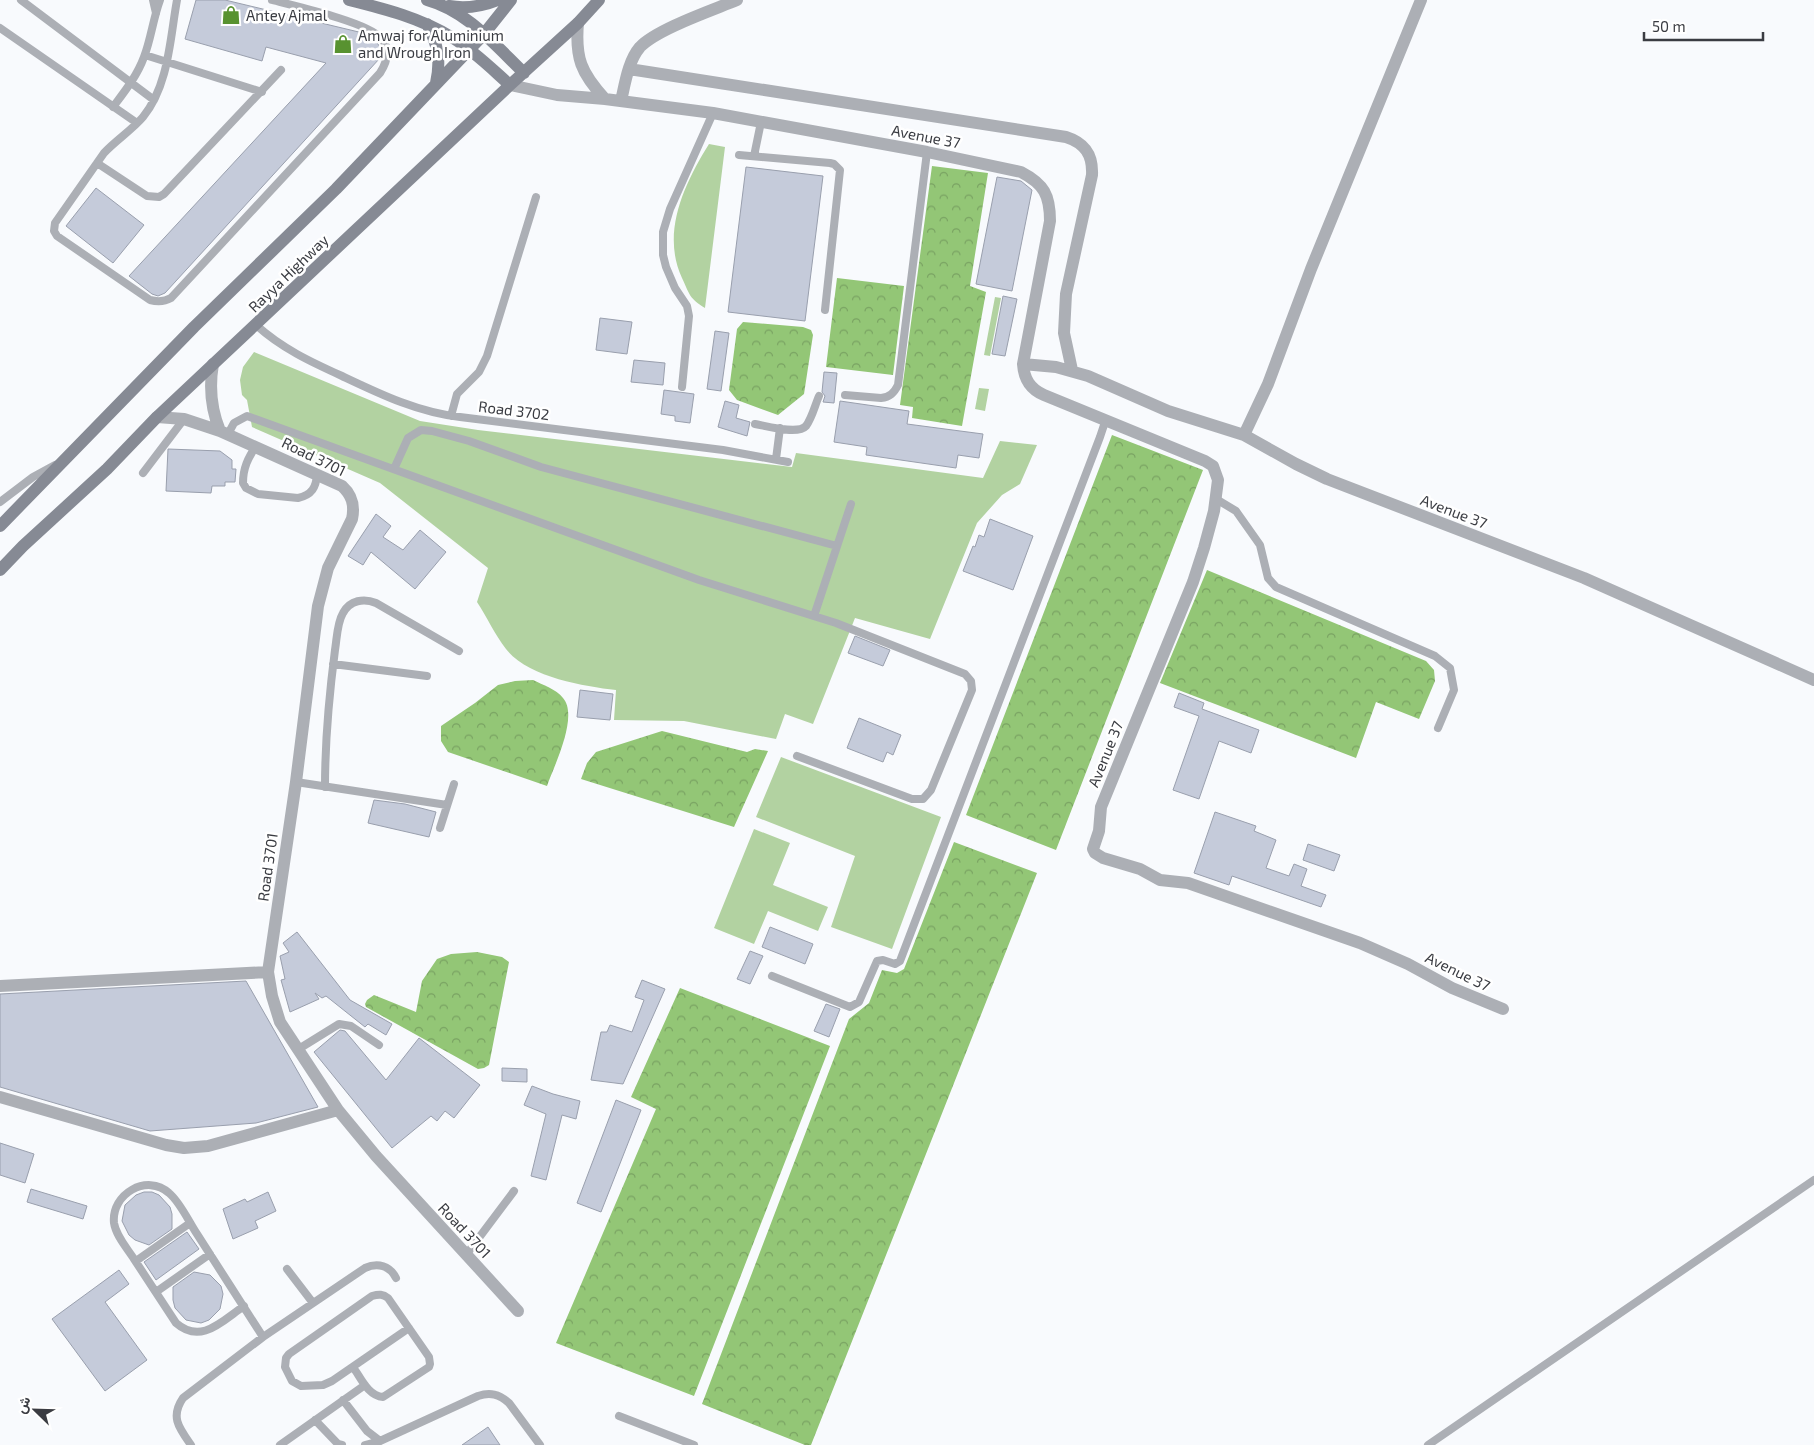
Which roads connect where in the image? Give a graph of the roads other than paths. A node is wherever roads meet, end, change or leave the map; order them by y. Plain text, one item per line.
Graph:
1 (21, 0) edge
2 (153, 0) edge
3 (160, 0) edge
4 (177, 0) edge
5 (272, 0) edge
6 (349, 0) edge
7 (426, 0) edge
8 (498, 0) edge
9 (511, 0) edge
10 (598, 0) edge
11 (737, 0) edge
12 (1421, 0) edge
13 (439, 4) junction
14 (156, 13) junction
15 (578, 23) junction
16 (427, 24) junction
17 (0, 28) edge
18 (484, 34) junction
19 (469, 49) junction
20 (145, 55) junction
21 (166, 62) junction
22 (629, 69) junction
23 (281, 70) dead end
24 (524, 73) junction
25 (131, 83) junction
26 (436, 83) junction
27 (510, 84) junction
28 (262, 92) junction
29 (605, 99) junction
30 (154, 100) junction
31 (621, 101) junction
32 (113, 107) junction
33 (713, 113) junction
34 (761, 122) junction
35 (137, 124) junction
36 (927, 152) junction
37 (739, 155) dead end
38 (754, 156) junction
39 (97, 163) junction
40 (536, 197) dead end
41 (825, 310) dead end
42 (256, 325) junction
43 (213, 364) junction
44 (1023, 364) junction
45 (1072, 370) junction
46 (682, 386) dead end
47 (845, 395) dead end
48 (819, 396) dead end
49 (451, 416) junction
50 (157, 417) junction
51 (184, 419) junction
52 (1106, 419) junction
53 (755, 424) dead end
54 (780, 428) junction
55 (224, 432) junction
56 (1244, 435) junction
57 (256, 446) junction
58 (776, 459) junction
59 (63, 461) junction
60 (788, 462) dead end
61 (394, 469) junction
62 (142, 472) dead end
63 (317, 475) junction
64 (1216, 499) junction
65 (0, 502) edge
66 (851, 504) dead end
67 (2, 521) edge
68 (837, 546) junction
69 (0, 570) edge
70 (814, 616) junction
71 (458, 652) dead end
72 (333, 664) junction
73 (427, 676) dead end
74 (1814, 680) edge
75 (1438, 728) dead end
76 (797, 756) dead end
77 (296, 782) junction
78 (454, 784) dead end
79 (325, 787) junction
80 (447, 805) junction
81 (440, 828) dead end
82 (268, 972) junction
83 (772, 976) dead end
84 (0, 986) edge
85 (1503, 1009) dead end
86 (379, 1045) dead end
87 (297, 1050) junction
88 (0, 1097) edge
89 (338, 1110) junction
90 (1814, 1180) edge
91 (514, 1191) dead end
92 (190, 1223) junction
93 (210, 1254) junction
94 (466, 1255) junction
95 (136, 1261) junction
96 (288, 1269) dead end
97 (396, 1278) dead end
98 (156, 1292) junction
99 (313, 1303) junction
100 (244, 1306) junction
101 (518, 1311) dead end
102 (409, 1328) junction
103 (264, 1337) junction
104 (353, 1367) junction
105 (365, 1384) junction
106 (342, 1400) junction
107 (619, 1416) dead end
108 (315, 1420) junction
109 (380, 1441) junction
110 (191, 1445) edge
111 (280, 1445) edge
112 (342, 1445) edge
113 (365, 1445) edge
114 (540, 1445) edge
115 (694, 1445) edge
116 (1428, 1445) edge

1 - 25 lane
2 - 14 lane
3 - 14 lane
4 - 21 lane
5 - 39 lane
6 - 16 main road
7 - 13 main road
8 - 13 main road
9 - 18 main road, Rayya Highway
10 - 15 main road, Rayya Highway
11 - 22 street
12 - 56 street
13 - 18 main road
14 - 20 lane
15 - 24 main road, Rayya Highway
15 - 29 street
16 - 19 main road
16 - 26 main road
17 - 32 lane
18 - 19 main road, Rayya Highway
18 - 24 main road
19 - 26 main road, Rayya Highway
19 - 27 main road
20 - 21 lane
20 - 25 lane
21 - 28 lane
21 - 30 lane
22 - 31 street
22 - 45 street
23 - 28 lane
24 - 27 main road, Rayya Highway
25 - 30 lane
25 - 32 lane
26 - 59 main road, Rayya Highway
27 - 29 street, Avenue 37
27 - 42 main road, Rayya Highway
28 - 39 lane
29 - 31 street, Avenue 37
30 - 35 lane
31 - 33 street, Avenue 37
32 - 35 lane
33 - 34 street, Avenue 37
33 - 46 lane
34 - 36 street, Avenue 37
34 - 38 lane
35 - 39 lane
36 - 44 street, Avenue 37
36 - 47 lane
37 - 38 lane
38 - 41 lane
40 - 49 lane
42 - 43 main road, Rayya Highway
42 - 49 lane, Road 3702
43 - 50 main road, Rayya Highway
43 - 55 street
44 - 45 street, Avenue 37
44 - 52 street, Avenue 37
45 - 56 street, Avenue 37
48 - 54 lane
49 - 58 lane, Road 3702
50 - 51 street, Road 3701
50 - 69 main road, Rayya Highway
51 - 55 street, Road 3701
51 - 62 lane
52 - 64 street, Avenue 37
52 - 83 lane
53 - 54 lane
54 - 58 lane
55 - 57 street, Road 3701
55 - 61 lane
56 - 74 street, Avenue 37
57 - 63 street, Road 3701
57 - 63 lane
58 - 60 lane, Road 3702
59 - 65 lane
59 - 67 main road, Rayya Highway
61 - 68 lane
61 - 70 lane
63 - 77 street, Road 3701
64 - 75 lane
64 - 85 street, Avenue 37
66 - 68 lane
68 - 70 lane
70 - 76 lane
71 - 72 lane
72 - 73 lane
72 - 79 lane
77 - 79 lane
77 - 82 street, Road 3701
78 - 80 lane
79 - 80 lane
80 - 81 lane
82 - 84 street
82 - 87 street, Road 3701
86 - 87 lane
87 - 89 street, Road 3701
88 - 89 street
89 - 94 street, Road 3701
90 - 116 lane
91 - 94 lane
92 - 93 lane
92 - 95 lane
92 - 95 lane
93 - 98 lane
93 - 100 lane
94 - 101 street, Road 3701
95 - 98 lane
96 - 99 lane
97 - 99 lane
98 - 100 lane
99 - 103 lane
100 - 103 lane
102 - 104 lane
102 - 104 lane
102 - 105 lane
103 - 110 lane
104 - 105 lane
105 - 106 lane
106 - 108 lane
106 - 109 lane
107 - 115 lane
108 - 111 lane
108 - 112 lane
109 - 113 lane
109 - 114 lane

